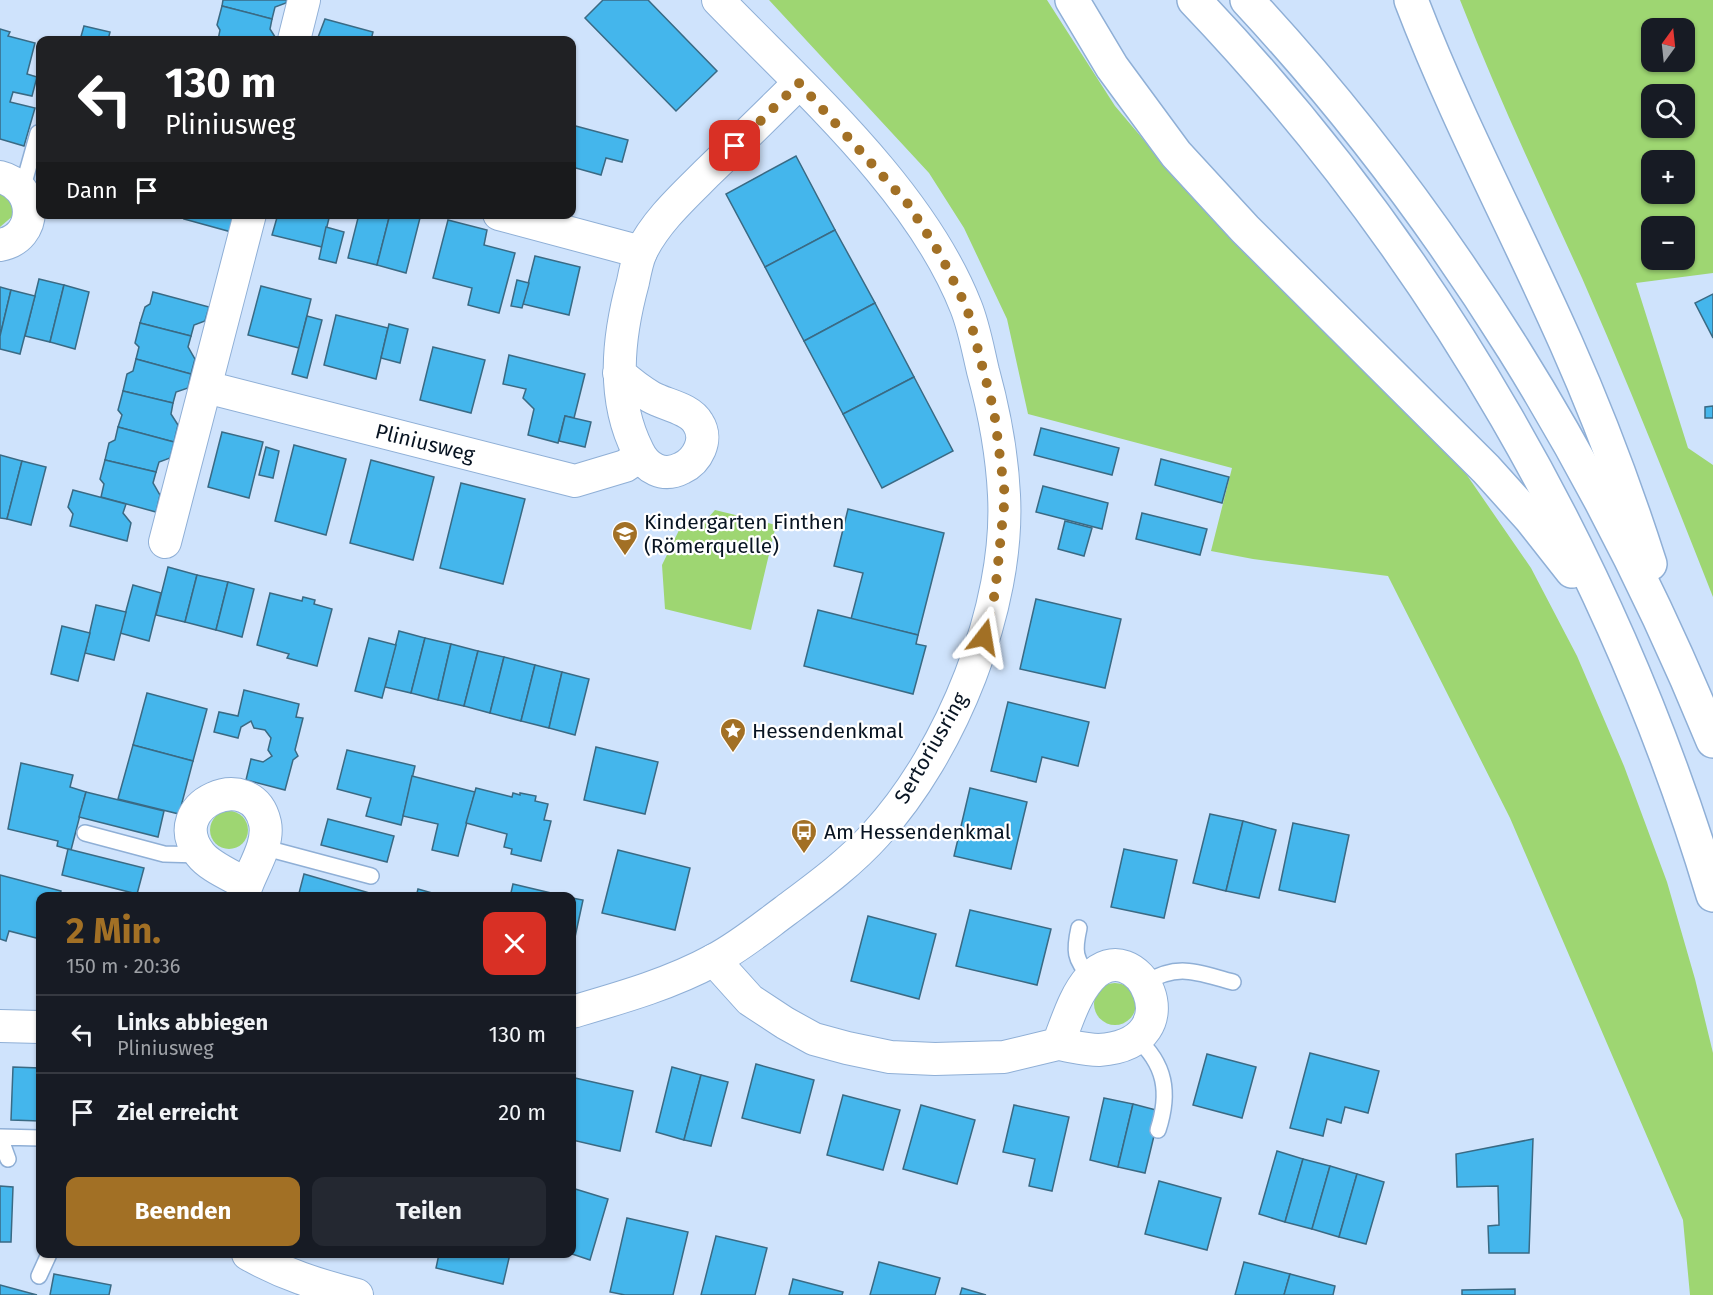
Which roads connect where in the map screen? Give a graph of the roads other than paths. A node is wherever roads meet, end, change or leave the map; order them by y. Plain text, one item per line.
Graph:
1 (304, 0) edge
2 (718, 0) edge
3 (1072, 0) edge
4 (1194, 0) edge
5 (1247, 0) edge
6 (1411, 0) edge
7 (295, 36) edge
8 (799, 83) junction
9 (36, 137) edge
10 (11, 184) edge
11 (249, 219) edge
12 (523, 219) edge
13 (0, 245) edge
14 (641, 252) junction
15 (619, 372) junction
16 (206, 387) junction
17 (640, 456) junction
18 (165, 542) dead end
19 (1615, 631) junction
20 (1682, 666) junction
21 (1713, 741) edge
22 (86, 833) dead end
23 (262, 847) junction
24 (200, 855) junction
25 (371, 876) dead end
26 (244, 891) edge
27 (1713, 895) edge
28 (1079, 927) dead end
29 (714, 960) junction
30 (1091, 977) junction
31 (1233, 982) dead end
32 (1145, 983) junction
33 (576, 1011) edge
34 (0, 1026) edge
35 (36, 1027) edge
36 (1135, 1037) junction
37 (1058, 1044) junction
38 (1158, 1130) dead end
39 (36, 1138) edge
40 (8, 1159) dead end
41 (47, 1258) edge
42 (256, 1258) edge
43 (39, 1276) dead end
44 (357, 1295) edge

1 - 7 street
2 - 8 street, Sertoriusring
3 - 19 highway
4 - 19 highway
5 - 20 highway
6 - 20 highway
8 - 14 street
8 - 29 street, Sertoriusring
9 - 10 lane
10 - 13 street
11 - 16 street
12 - 14 street
14 - 15 street
15 - 17 street
15 - 17 street
16 - 17 street, Pliniusweg
16 - 18 street
19 - 27 highway
20 - 21 highway
22 - 24 lane
23 - 24 street
23 - 25 lane
23 - 26 street
24 - 26 street
28 - 30 lane
29 - 33 street, Sertoriusring
29 - 37 street
30 - 32 street
30 - 37 street
31 - 32 lane
32 - 36 street
34 - 35 street
36 - 37 street
36 - 38 lane
39 - 40 lane
41 - 43 lane
42 - 44 street

